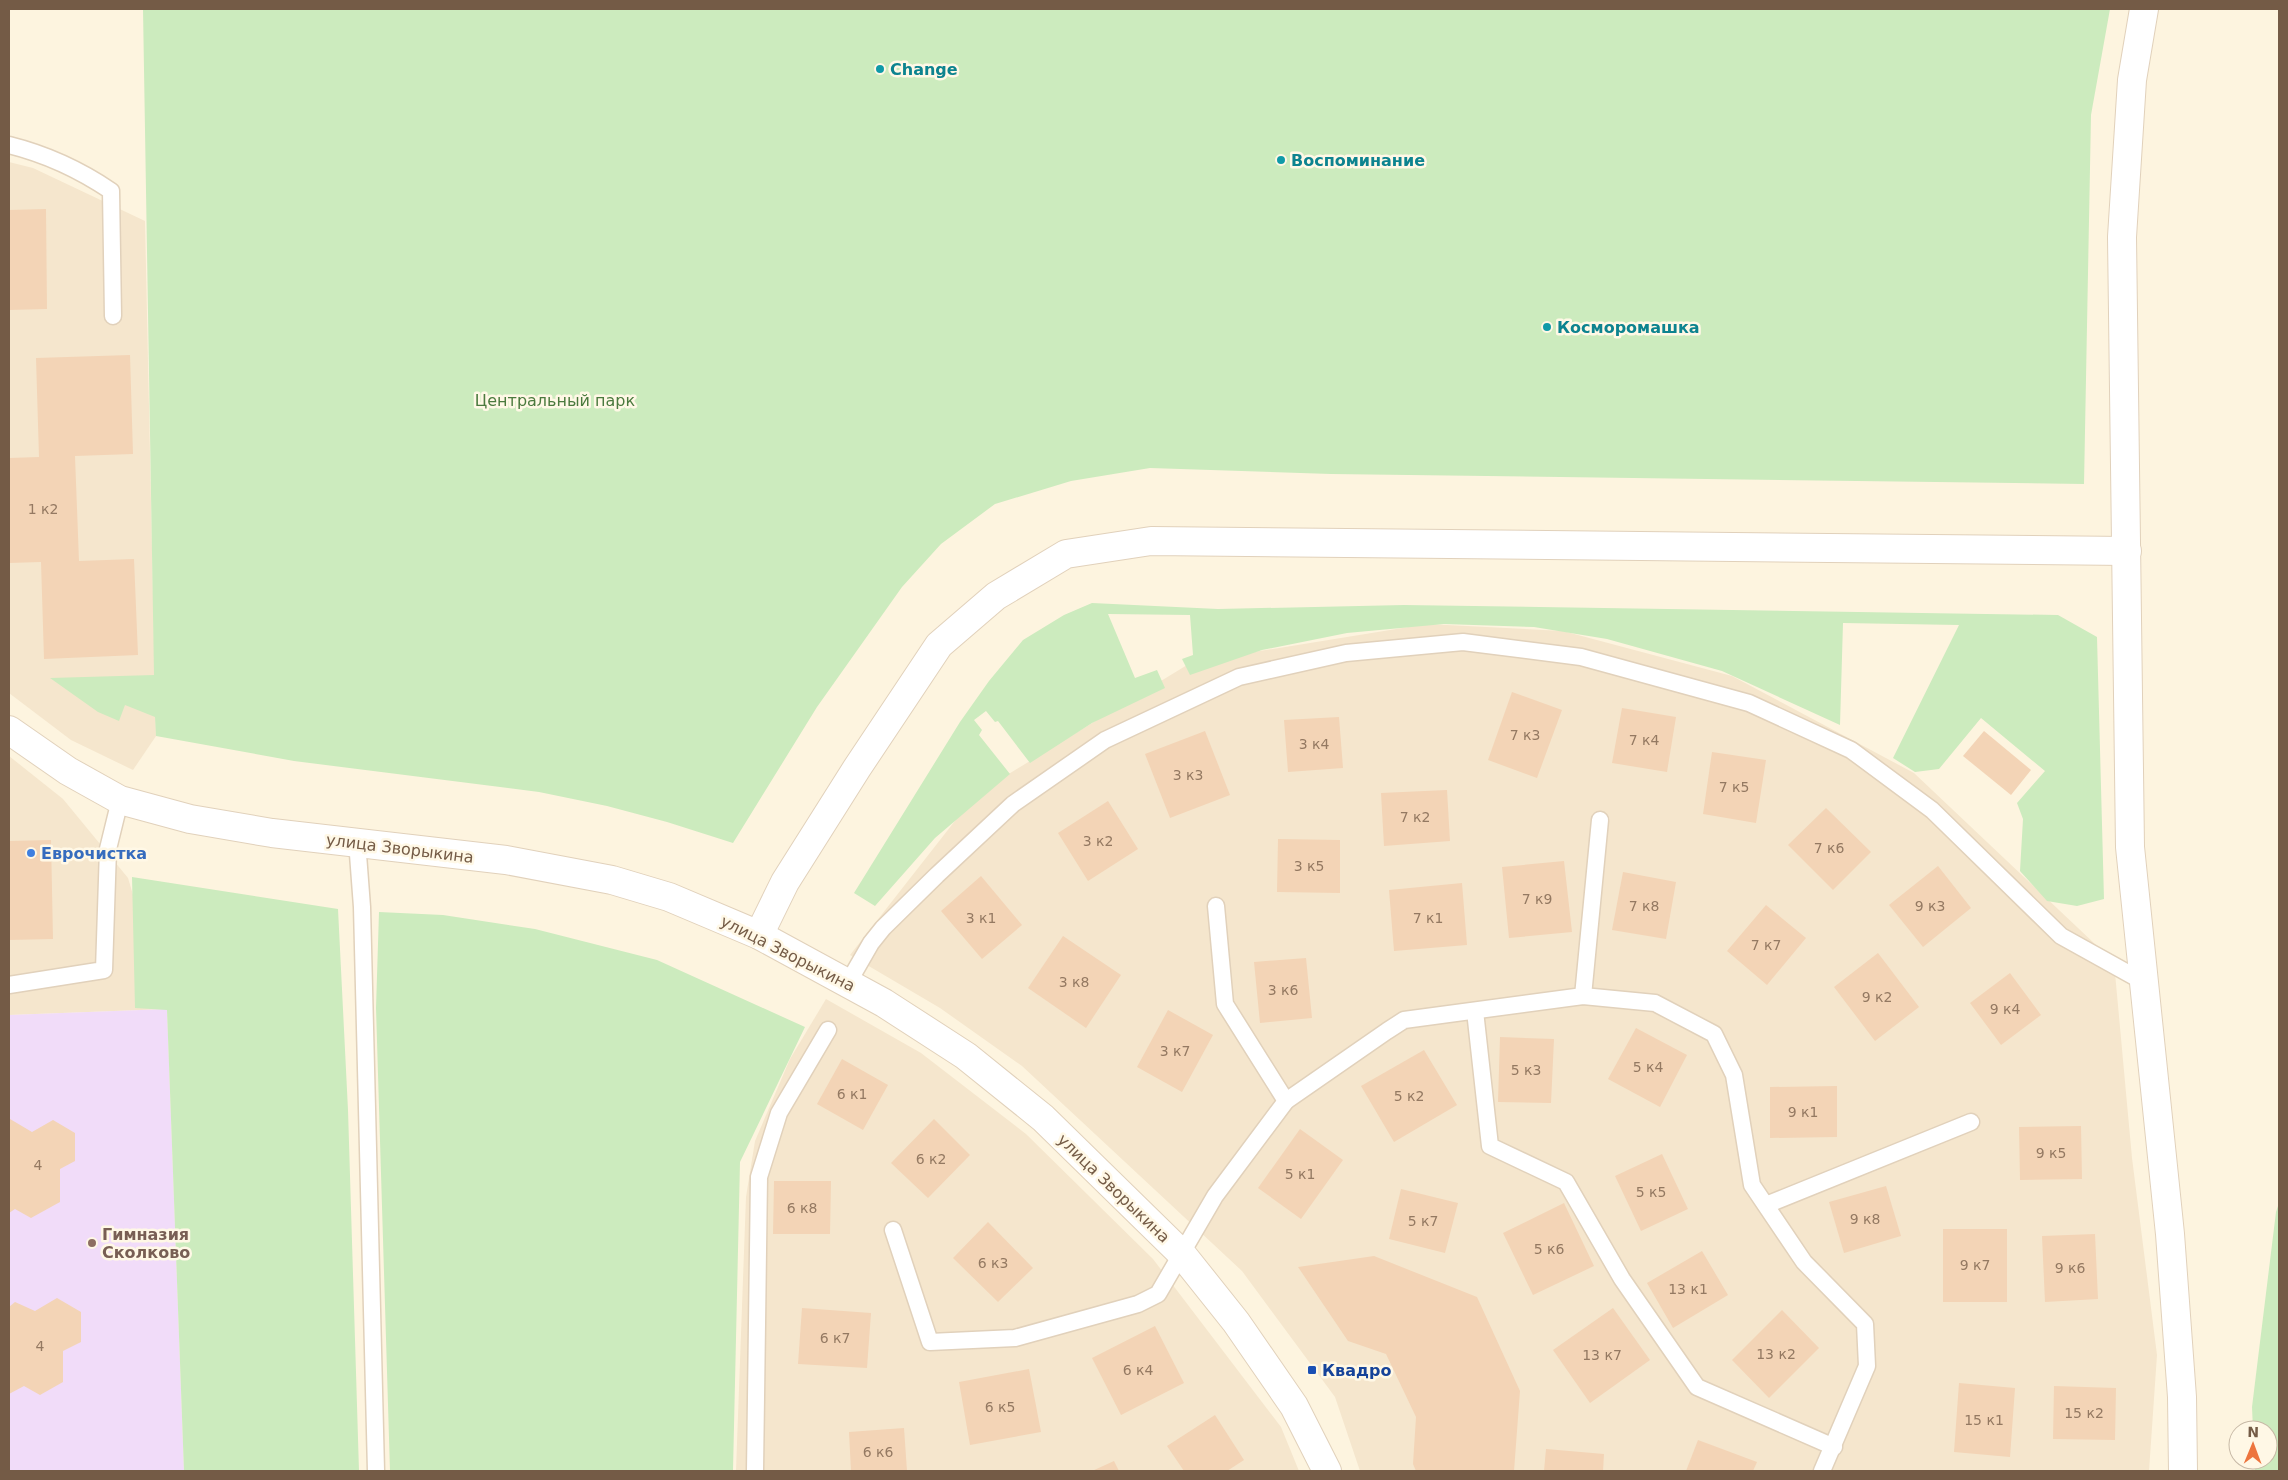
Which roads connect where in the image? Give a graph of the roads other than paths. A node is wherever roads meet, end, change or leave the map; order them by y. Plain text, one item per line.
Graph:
1 (2144, 9) edge
2 (9, 145) edge
3 (113, 316) dead end
4 (2127, 551) junction
5 (9, 730) edge
6 (120, 800) junction
7 (1600, 820) dead end
8 (357, 842) junction
9 (1216, 906) dead end
10 (759, 935) junction
11 (2142, 981) junction
12 (848, 983) junction
13 (9, 985) edge
14 (1583, 996) junction
15 (1475, 1011) junction
16 (828, 1030) dead end
17 (1286, 1101) junction
18 (1971, 1122) dead end
19 (1766, 1205) junction
20 (893, 1230) dead end
21 (1181, 1253) junction
22 (1834, 1447) junction
23 (376, 1471) edge
24 (755, 1471) edge
25 (1327, 1471) edge
26 (1822, 1471) edge
27 (2183, 1471) edge

1 - 4 street
2 - 3 lane
4 - 10 street
4 - 11 street
5 - 6 street, улица Зворыкина
6 - 8 street, улица Зворыкина
6 - 13 lane
7 - 14 lane
8 - 10 street, улица Зворыкина
8 - 23 lane
9 - 17 lane
10 - 12 street, улица Зворыкина
11 - 12 lane
11 - 27 street
12 - 21 street, улица Зворыкина
14 - 15 lane
14 - 19 lane
15 - 17 lane
15 - 22 lane
16 - 24 lane
17 - 21 lane
18 - 19 lane
19 - 22 lane
20 - 21 lane
21 - 25 street, улица Зворыкина
22 - 26 lane

